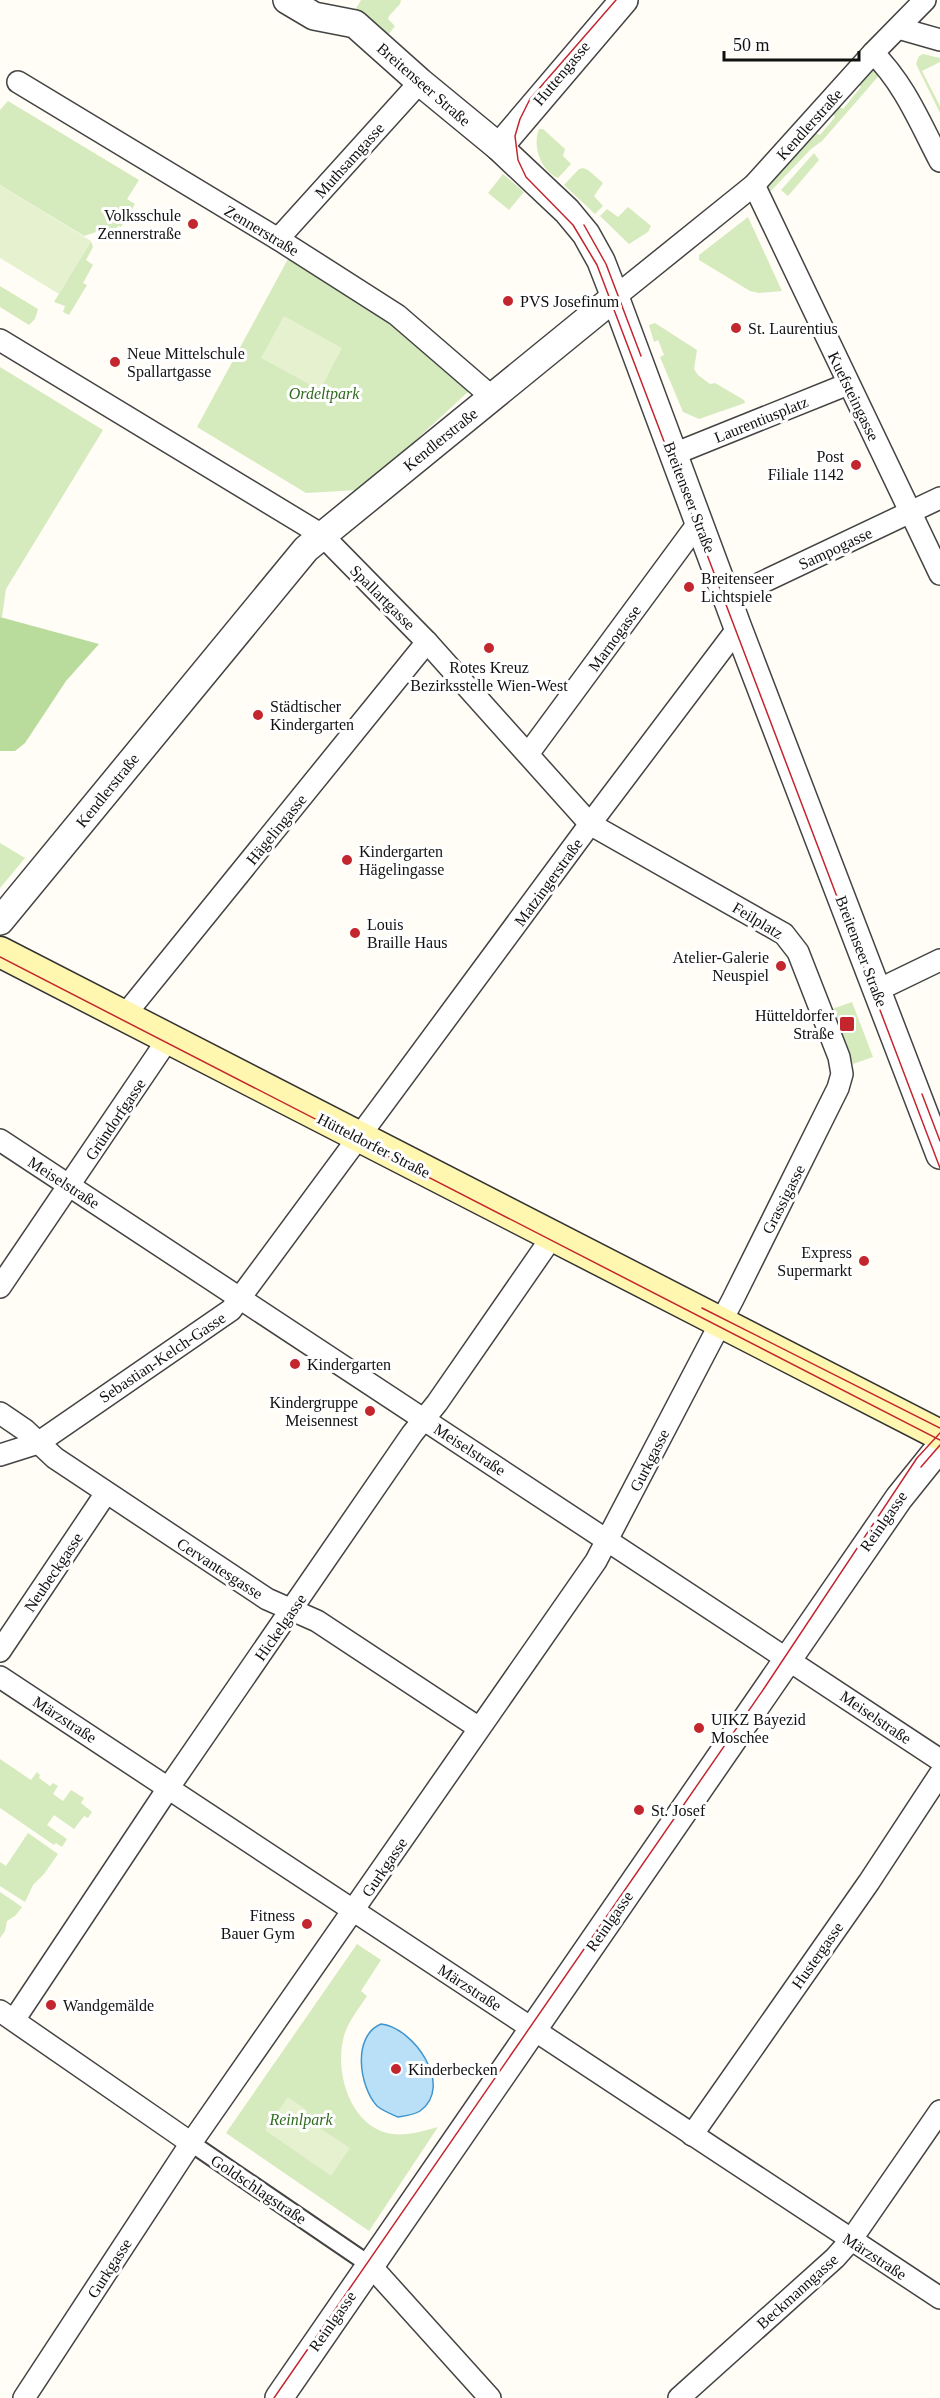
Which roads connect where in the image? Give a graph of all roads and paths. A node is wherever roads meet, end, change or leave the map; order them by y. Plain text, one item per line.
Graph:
1 (287, 0) edge
2 (624, 0) edge
3 (925, 0) edge
4 (898, 28) junction
5 (940, 40) edge
6 (873, 53) junction
7 (18, 82) dead end
8 (420, 82) junction
9 (499, 147) junction
10 (940, 161) edge
11 (754, 185) junction
12 (278, 239) junction
13 (615, 297) junction
14 (0, 340) edge
15 (848, 384) junction
16 (492, 397) junction
17 (674, 454) junction
18 (940, 498) edge
19 (910, 512) junction
20 (699, 522) junction
21 (322, 535) junction
22 (940, 574) edge
23 (729, 598) junction
24 (738, 628) junction
25 (427, 642) junction
26 (528, 754) junction
27 (590, 824) junction
28 (725, 901) joint
29 (0, 921) edge
30 (0, 952) edge
31 (940, 960) edge
32 (878, 990) junction
33 (124, 1016) junction
34 (168, 1039) junction
35 (842, 1074) joint
36 (359, 1137) junction
37 (0, 1140) edge
38 (940, 1155) edge
39 (70, 1186) junction
40 (552, 1237) junction
41 (0, 1287) edge
42 (241, 1298) junction
43 (719, 1322) junction
44 (0, 1413) edge
45 (425, 1419) junction
46 (940, 1435) edge
47 (38, 1443) junction
48 (940, 1447) edge
49 (0, 1455) edge
50 (106, 1493) junction
51 (608, 1539) junction
52 (291, 1611) junction
53 (0, 1650) edge
54 (788, 1659) junction
55 (0, 1677) edge
56 (479, 1728) junction
57 (940, 1760) edge
58 (940, 1774) edge
59 (169, 1787) junction
60 (354, 1911) junction
61 (7, 2016) edge
62 (533, 2029) junction
63 (940, 2111) edge
64 (692, 2135) junction
65 (191, 2143) junction
66 (851, 2240) junction
67 (370, 2265) junction
68 (940, 2298) edge
69 (27, 2397) edge
70 (279, 2398) edge
71 (490, 2398) edge
72 (679, 2398) edge

1 - 8 street, Breitenseer Straße
2 - 9 street, Huttengasse
3 - 4 street, Kendlerstraße
4 - 5 street
4 - 6 street, Kendlerstraße
6 - 10 street
6 - 11 street, Kendlerstraße
7 - 12 street, Zennerstraße
8 - 9 street, Breitenseer Straße
8 - 12 street, Muthsamgasse
9 - 13 street, Breitenseer Straße
11 - 13 street, Kendlerstraße
11 - 15 street, Kuefsteingasse
12 - 16 street, Zennerstraße
13 - 16 street, Kendlerstraße
13 - 17 street, Breitenseer Straße
14 - 21 street, Spallartgasse
15 - 17 street, Laurentiusplatz
15 - 19 street, Kuefsteingasse
16 - 21 street, Kendlerstraße
17 - 20 street, Breitenseer Straße
18 - 19 street, Sampogasse
19 - 22 street, Kuefsteingasse
19 - 23 street, Sampogasse
20 - 23 street, Breitenseer Straße
20 - 26 street, Marnogasse
21 - 25 street, Spallartgasse
21 - 29 street, Kendlerstraße
23 - 24 street, Breitenseer Straße
24 - 27 street, Matzingerstraße
24 - 32 street, Breitenseer Straße
25 - 26 street, Spallartgasse
25 - 33 street, Hägelingasse
26 - 27 street, Spallartgasse
27 - 28 street, Spallartgasse
27 - 36 street, Matzingerstraße
28 - 35 street, Feilplatz
30 - 33 main road, Hütteldorfer Straße
31 - 32 street
32 - 38 street, Breitenseer Straße
33 - 34 main road, Hütteldorfer Straße
34 - 36 main road, Hütteldorfer Straße
34 - 39 street, Gründorfgasse
35 - 43 street, Grassigasse
36 - 40 main road, Hütteldorfer Straße
36 - 42 street, Sebastian-Kelch-Gasse
37 - 39 street, Meiselstraße
39 - 41 street, Gründorfgasse
39 - 42 street, Meiselstraße
40 - 43 main road, Hütteldorfer Straße
40 - 45 street, Hickelgasse
42 - 45 street, Meiselstraße
42 - 47 street, Sebastian-Kelch-Gasse
43 - 46 main road, Hütteldorfer Straße
43 - 51 street, Gurkgasse
44 - 47 street, Cervantesgasse
45 - 51 street, Meiselstraße
45 - 52 street, Hickelgasse
47 - 49 street, Sebastian-Kelch-Gasse
47 - 50 street, Cervantesgasse
48 - 54 street, Reinlgasse
50 - 52 street, Cervantesgasse
50 - 53 street, Neubeckgasse
51 - 54 street, Meiselstraße
51 - 56 street, Gurkgasse
52 - 56 street, Cervantesgasse
52 - 59 street, Hickelgasse
54 - 57 street, Meiselstraße
54 - 62 street, Reinlgasse
55 - 59 street, Märzstraße
56 - 60 street, Gurkgasse
58 - 64 street, Hustergasse
59 - 60 street, Märzstraße
59 - 61 street, Hickelgasse
60 - 62 street, Märzstraße
60 - 65 street, Gurkgasse
61 - 65 street, Goldschlagstraße
62 - 64 street, Märzstraße
62 - 67 street, Reinlgasse
63 - 66 street, Beckmanngasse
64 - 66 street, Märzstraße
65 - 67 street, Goldschlagstraße
65 - 69 street, Gurkgasse
66 - 68 street, Märzstraße
66 - 72 street, Beckmanngasse
67 - 70 street, Reinlgasse
67 - 71 street, Goldschlagstraße

